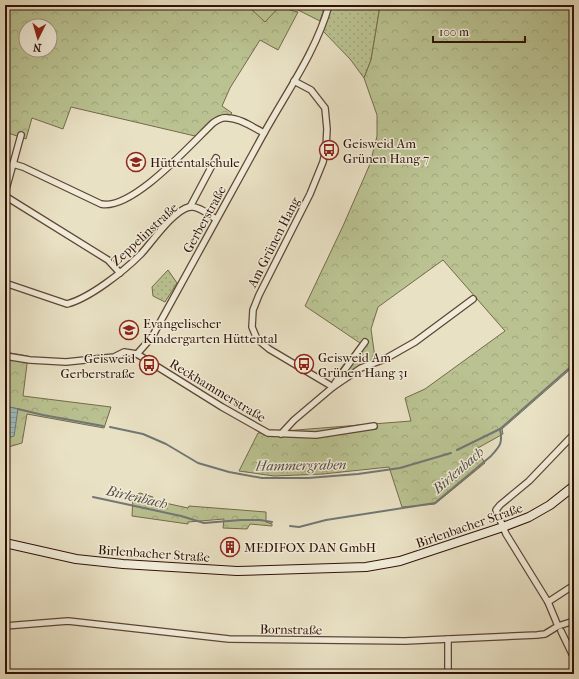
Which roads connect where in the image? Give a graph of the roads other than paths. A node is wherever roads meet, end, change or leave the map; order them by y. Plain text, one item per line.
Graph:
1 (329, 5) edge
2 (294, 81) junction
3 (264, 133) junction
4 (21, 135) dead end
5 (216, 158) dead end
6 (13, 164) junction
7 (5, 193) edge
8 (5, 196) edge
9 (190, 207) junction
10 (216, 219) junction
11 (120, 273) junction
12 (5, 283) edge
13 (473, 299) dead end
14 (365, 342) dead end
15 (137, 354) junction
16 (5, 356) edge
17 (333, 387) junction
18 (374, 426) dead end
19 (281, 434) junction
20 (574, 434) edge
21 (574, 486) edge
22 (503, 527) junction
23 (5, 543) edge
24 (574, 584) edge
25 (548, 602) junction
26 (574, 620) edge
27 (5, 626) edge
28 (560, 629) junction
29 (448, 639) junction
30 (574, 658) edge
31 (448, 670) dead end

1 - 2 street, Gerberstraße
2 - 3 street, Gerberstraße
2 - 17 street, Am Grünen Hang
3 - 6 street
3 - 10 street, Gerberstraße
4 - 6 street
5 - 9 street, Zeppelinstraße
6 - 7 street
8 - 11 street
9 - 10 street, Zeppelinstraße
9 - 11 street, Zeppelinstraße
10 - 15 street, Gerberstraße
11 - 12 street, Zeppelinstraße
13 - 17 street
14 - 17 street
15 - 16 street
15 - 19 street, Reckhammerstraße
17 - 19 street
18 - 19 street, Reckhammerstraße
20 - 22 street
21 - 22 main road, Birlenbacher Straße
22 - 23 main road, Birlenbacher Straße
22 - 25 street
24 - 25 street
25 - 28 street
26 - 28 street, Bornstraße
27 - 29 street, Bornstraße
28 - 29 street, Bornstraße
28 - 30 street
29 - 31 street

